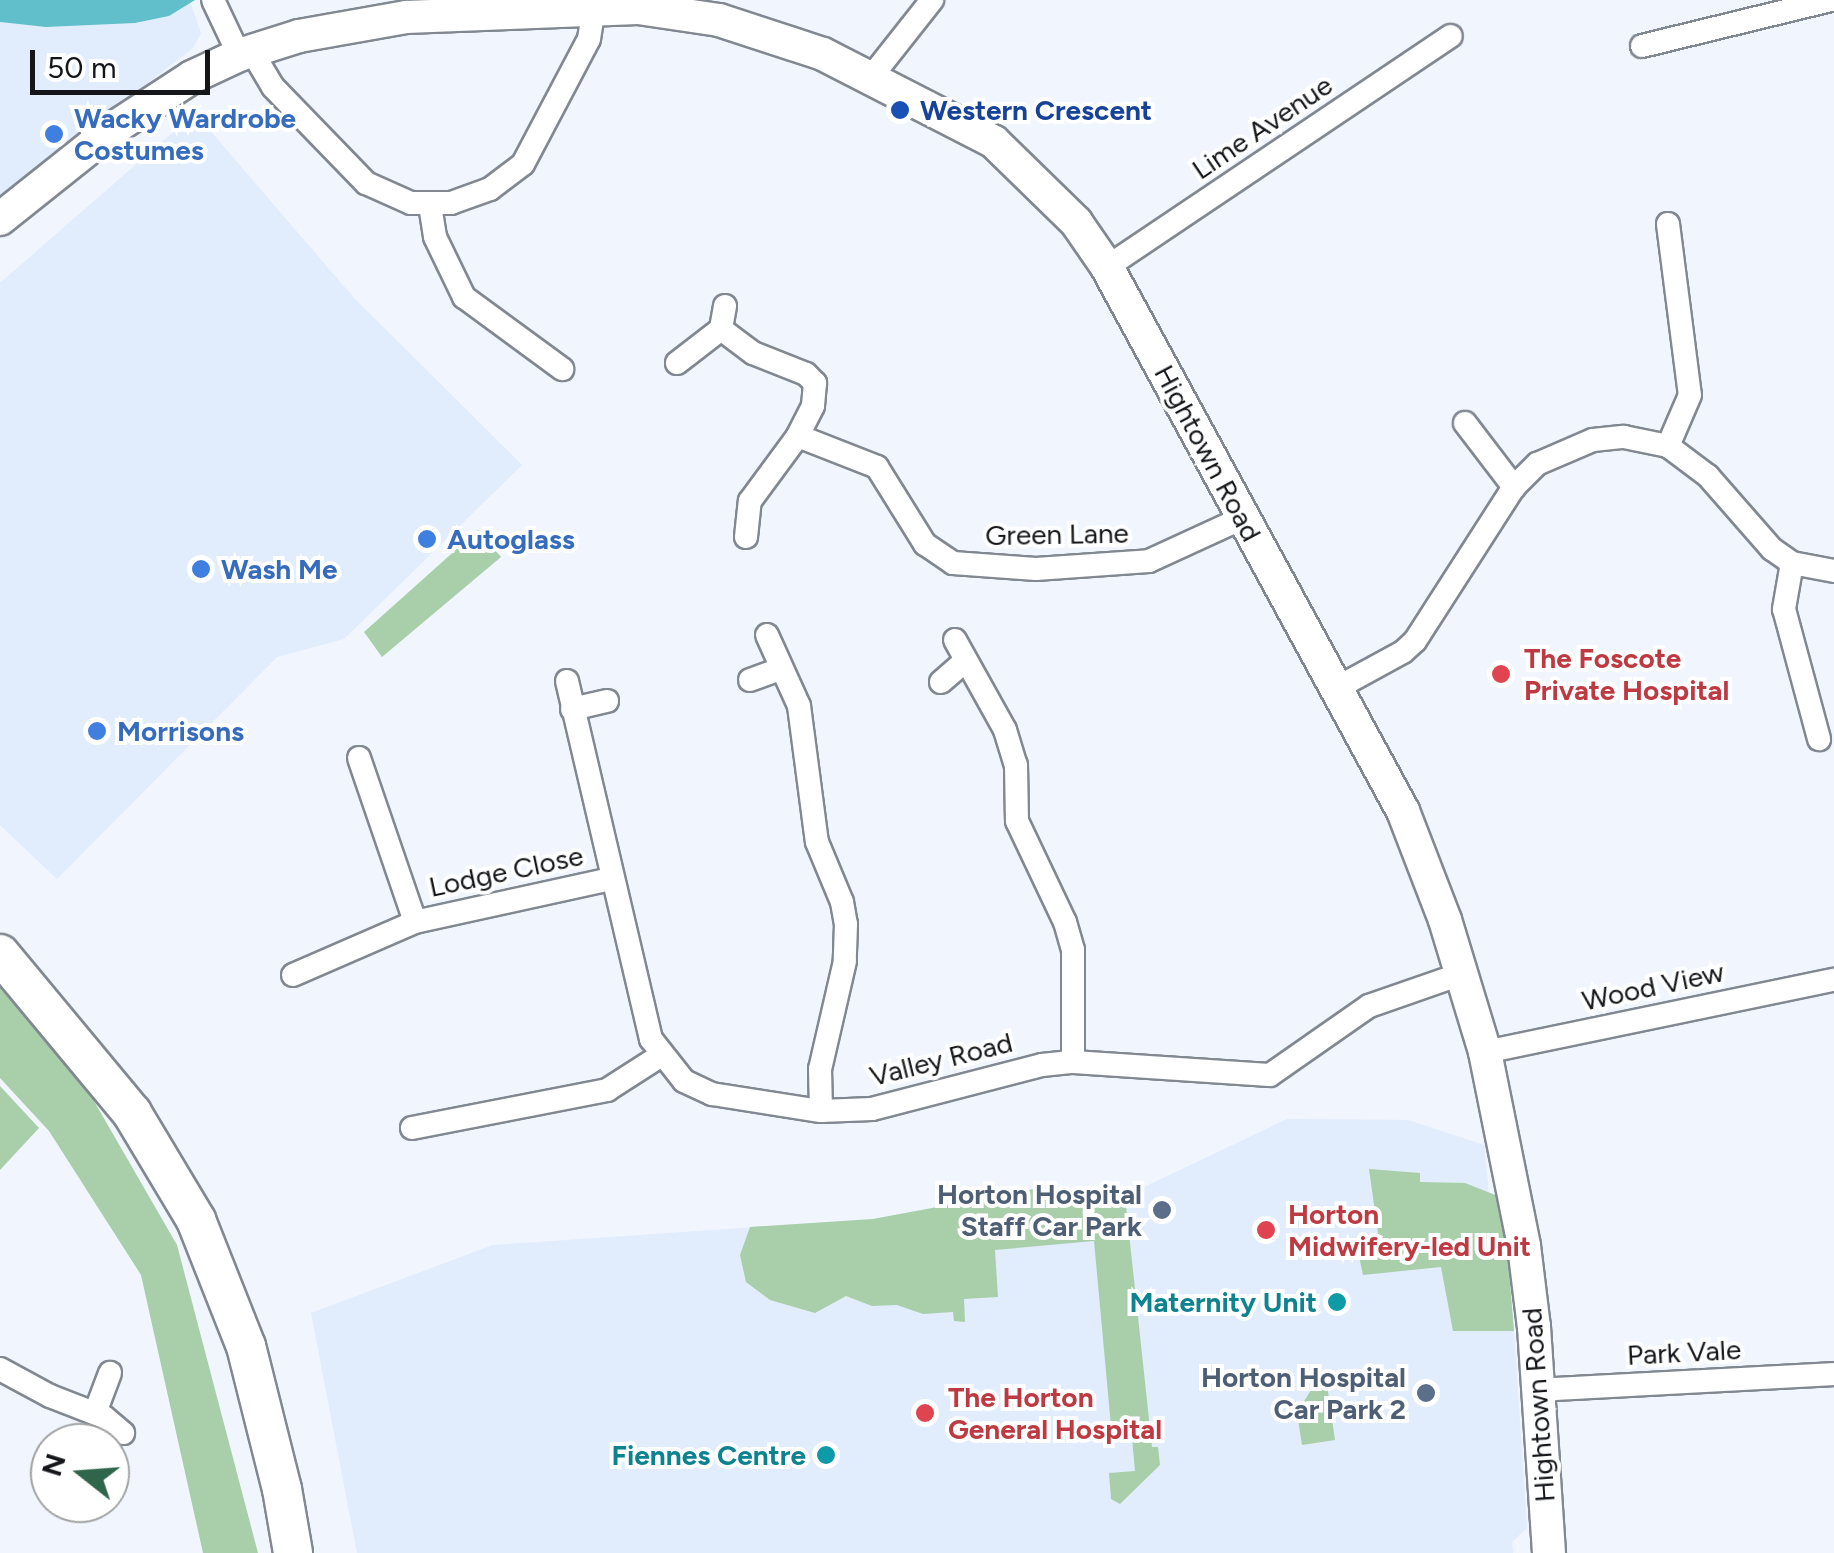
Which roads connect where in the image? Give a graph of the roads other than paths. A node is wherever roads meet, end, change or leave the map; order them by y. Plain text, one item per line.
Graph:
1 (932, 0) edge
2 (1831, 0) edge
3 (215, 5) edge
4 (532, 5) edge
5 (594, 8) junction
6 (1451, 36) dead end
7 (1642, 46) dead end
8 (245, 52) junction
9 (872, 76) junction
10 (430, 204) junction
11 (0, 219) edge
12 (1668, 224) dead end
13 (1107, 268) junction
14 (677, 363) dead end
15 (562, 369) dead end
16 (1465, 423) dead end
17 (798, 436) junction
18 (1668, 446) junction
19 (1514, 487) junction
20 (1243, 518) junction
21 (746, 537) dead end
22 (1792, 563) junction
23 (1834, 571) edge
24 (768, 634) dead end
25 (781, 668) junction
26 (750, 680) dead end
27 (566, 681) dead end
28 (941, 682) dead end
29 (1335, 689) junction
30 (608, 701) dead end
31 (572, 709) junction
32 (1820, 739) dead end
33 (358, 758) dead end
34 (610, 879) junction
35 (416, 922) junction
36 (0, 954) edge
37 (1461, 974) junction
38 (293, 975) dead end
39 (1834, 980) edge
40 (1485, 1052) junction
41 (660, 1056) junction
42 (1072, 1062) junction
43 (821, 1111) junction
44 (412, 1128) dead end
45 (0, 1369) edge
46 (110, 1374) dead end
47 (1834, 1374) edge
48 (1538, 1390) junction
49 (95, 1413) junction
50 (109, 1423) edge
51 (293, 1553) edge
52 (1549, 1553) edge

1 - 9 street
2 - 7 street
3 - 8 street
4 - 5 street, Hightown Road
4 - 8 street, Hightown Road
5 - 9 street, Hightown Road
5 - 10 street
6 - 13 street, Lime Avenue
8 - 10 street
8 - 11 street, Hightown Road
9 - 13 street, Hightown Road
10 - 15 street
12 - 18 street
13 - 20 street, Hightown Road
14 - 17 street
16 - 19 street
17 - 20 street, Green Lane
17 - 21 street
18 - 19 street
18 - 22 street
19 - 29 street
20 - 29 street, Hightown Road
22 - 23 street
22 - 32 street
24 - 25 street
25 - 26 street
25 - 43 street
27 - 31 street, Valley Road
28 - 42 street
29 - 37 street, Hightown Road
30 - 31 street
31 - 34 street, Valley Road
33 - 35 street, Lodge Close
34 - 35 street, Lodge Close
34 - 41 street, Valley Road
35 - 38 street, Lodge Close
36 - 51 main road
37 - 40 street, Hightown Road
37 - 42 street, Valley Road
39 - 40 street, Wood View
40 - 48 street, Hightown Road
41 - 43 street, Valley Road
41 - 44 street
42 - 43 street, Valley Road
45 - 49 street
46 - 49 street
47 - 48 street, Park Vale
48 - 52 street, Hightown Road
49 - 50 street

